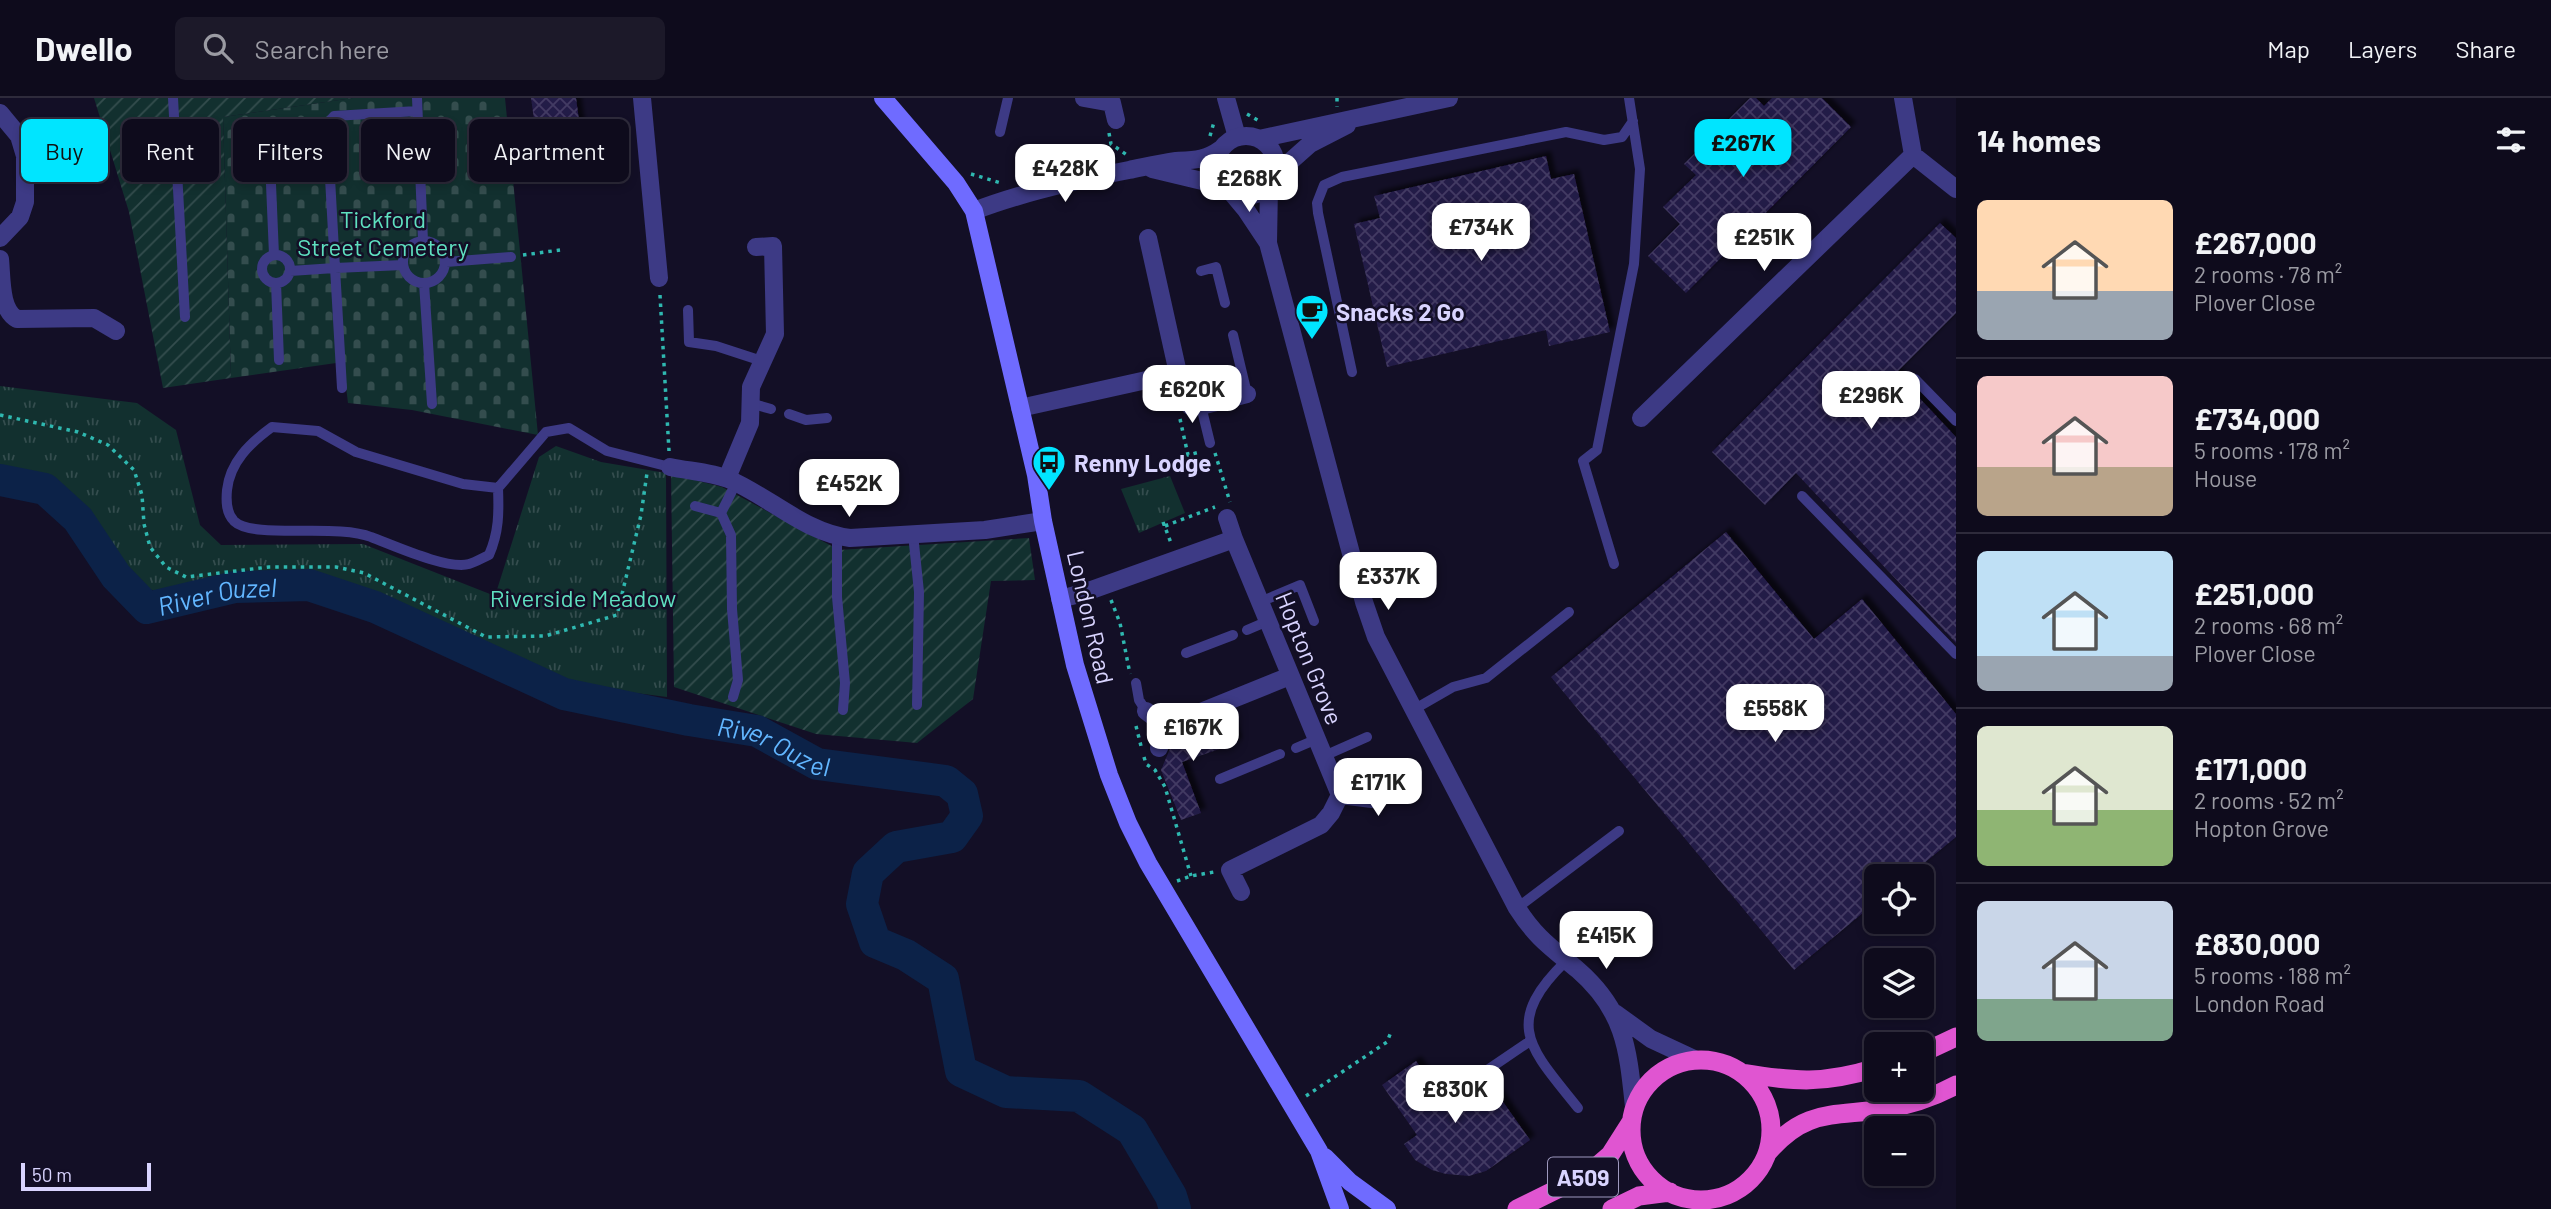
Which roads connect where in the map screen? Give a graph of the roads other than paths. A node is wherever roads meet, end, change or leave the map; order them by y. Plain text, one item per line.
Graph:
1 (173, 98) edge
2 (416, 98) edge
3 (642, 98) edge
4 (883, 98) edge
5 (1008, 98) edge
6 (1084, 98) edge
7 (1226, 98) edge
8 (1449, 98) edge
9 (1629, 98) edge
10 (1903, 98) edge
11 (417, 111) junction
12 (0, 113) edge
13 (1363, 117) junction
14 (1116, 120) road end
15 (1633, 121) junction
16 (1000, 132) dead end
17 (1237, 138) junction
18 (1259, 139) junction
19 (1222, 149) junction
20 (1913, 155) junction
21 (1149, 168) junction
22 (1272, 181) junction
23 (271, 182) edge
24 (1953, 183) edge
25 (1227, 189) junction
26 (974, 211) junction
27 (0, 238) edge
28 (1148, 238) dead end
29 (422, 241) junction
30 (1268, 243) junction
31 (756, 247) dead end
32 (274, 255) junction
33 (511, 257) road end
34 (0, 259) edge
35 (446, 262) junction
36 (403, 265) junction
37 (335, 268) junction
38 (290, 271) junction
39 (1201, 271) dead end
40 (659, 278) road end
41 (276, 284) junction
42 (424, 284) junction
43 (1225, 303) dead end
44 (688, 310) dead end
45 (185, 317) dead end
46 (116, 331) dead end
47 (1233, 335) dead end
48 (279, 359) dead end
49 (762, 361) junction
50 (1352, 372) dead end
51 (1178, 373) junction
52 (1915, 379) dead end
53 (342, 388) dead end
54 (1247, 394) joint
55 (750, 403) junction
56 (432, 404) dead end
57 (1201, 406) junction
58 (1020, 408) junction
59 (771, 409) dead end
60 (789, 414) dead end
61 (827, 418) dead end
62 (1641, 418) dead end
63 (1956, 421) edge
64 (1212, 446) road end
65 (670, 467) joint
66 (731, 481) junction
67 (498, 488) junction
68 (1802, 495) dead end
69 (695, 506) dead end
70 (1228, 510) road end
71 (721, 513) junction
72 (1043, 521) junction
73 (913, 534) junction
74 (837, 537) junction
75 (1234, 540) junction
76 (1614, 564) dead end
77 (1060, 599) junction
78 (1260, 601) junction
79 (1569, 612) dead end
80 (1268, 621) junction
81 (1314, 621) dead end
82 (1247, 630) dead end
83 (1233, 635) dead end
84 (1186, 653) dead end
85 (1956, 654) edge
86 (1290, 676) junction
87 (1136, 683) dead end
88 (733, 697) dead end
89 (917, 705) dead end
90 (843, 709) dead end
91 (1413, 710) junction
92 (1146, 711) joint
93 (1166, 726) junction
94 (1367, 737) dead end
95 (1159, 748) dead end
96 (1296, 748) dead end
97 (1321, 748) junction
98 (1280, 754) dead end
99 (1220, 779) dead end
100 (1408, 782) dead end
101 (1340, 795) junction
102 (1619, 831) dead end
103 (1241, 892) dead end
104 (1517, 908) junction
105 (1566, 961) junction
106 (1613, 1011) junction
107 (1956, 1037) edge
108 (1530, 1041) junction
109 (1934, 1047) edge
110 (1696, 1060) junction
111 (1864, 1071) edge
112 (1742, 1073) junction
113 (1956, 1085) edge
114 (1455, 1092) dead end
115 (1578, 1108) dead end
116 (1632, 1115) junction
117 (1319, 1151) junction
118 (1768, 1152) junction
119 (1670, 1192) junction
120 (1340, 1209) edge
121 (1387, 1209) edge
122 (1517, 1209) edge
123 (1612, 1209) edge

1 - 45 lane
2 - 11 lane
3 - 40 street
4 - 26 main road
5 - 16 lane
6 - 14 street
7 - 17 street
8 - 13 street
9 - 15 lane
10 - 20 street
11 - 29 lane
11 - 37 lane
12 - 27 street
13 - 18 street
13 - 22 street
15 - 50 lane
15 - 76 lane
17 - 18 street
17 - 19 street
18 - 22 street
19 - 21 street
19 - 25 street
20 - 24 street
20 - 62 street
21 - 25 street
21 - 26 street
22 - 25 street
22 - 30 street
23 - 32 lane
25 - 30 street
26 - 58 main road, London Road
28 - 51 street
29 - 35 lane
29 - 36 lane
30 - 91 street
31 - 49 street
32 - 38 lane
32 - 41 lane
33 - 35 lane
34 - 46 street
35 - 42 lane
36 - 37 lane
36 - 42 lane
37 - 38 lane
37 - 53 lane
38 - 41 lane
39 - 43 lane
41 - 48 lane
42 - 56 lane
44 - 49 lane
47 - 54 lane
49 - 55 street
51 - 57 street
51 - 58 street
52 - 63 lane
54 - 57 street
55 - 59 lane
55 - 66 street
57 - 64 lane
58 - 72 main road, London Road
60 - 61 lane
65 - 66 street
65 - 67 lane
66 - 71 lane
66 - 74 street
67 - 67 lane
68 - 85 lane
69 - 71 lane
70 - 75 street, Hopton Grove
71 - 88 lane
72 - 73 street
72 - 77 main road, London Road
73 - 74 street
73 - 89 lane
74 - 90 lane
75 - 77 street
75 - 78 street, Hopton Grove
77 - 117 main road, London Road
78 - 80 street, Hopton Grove
78 - 81 lane
79 - 91 lane
80 - 82 lane
80 - 86 street, Hopton Grove
83 - 84 lane
86 - 93 street
86 - 97 street, Hopton Grove
87 - 92 lane
91 - 104 street
92 - 93 street
93 - 95 street
94 - 97 lane
96 - 97 lane
97 - 101 street, Hopton Grove
98 - 99 lane
100 - 101 street
101 - 103 street
102 - 104 lane
104 - 105 street
105 - 106 street
105 - 108 lane
106 - 110 street
106 - 116 street
107 - 109 highway
108 - 114 lane
108 - 115 lane
110 - 112 highway
110 - 116 highway
111 - 112 highway
112 - 118 highway
113 - 118 highway
116 - 119 highway
116 - 122 highway, A509
117 - 120 main road, London Road
117 - 121 main road, London Road
118 - 119 highway
119 - 123 highway, A509

